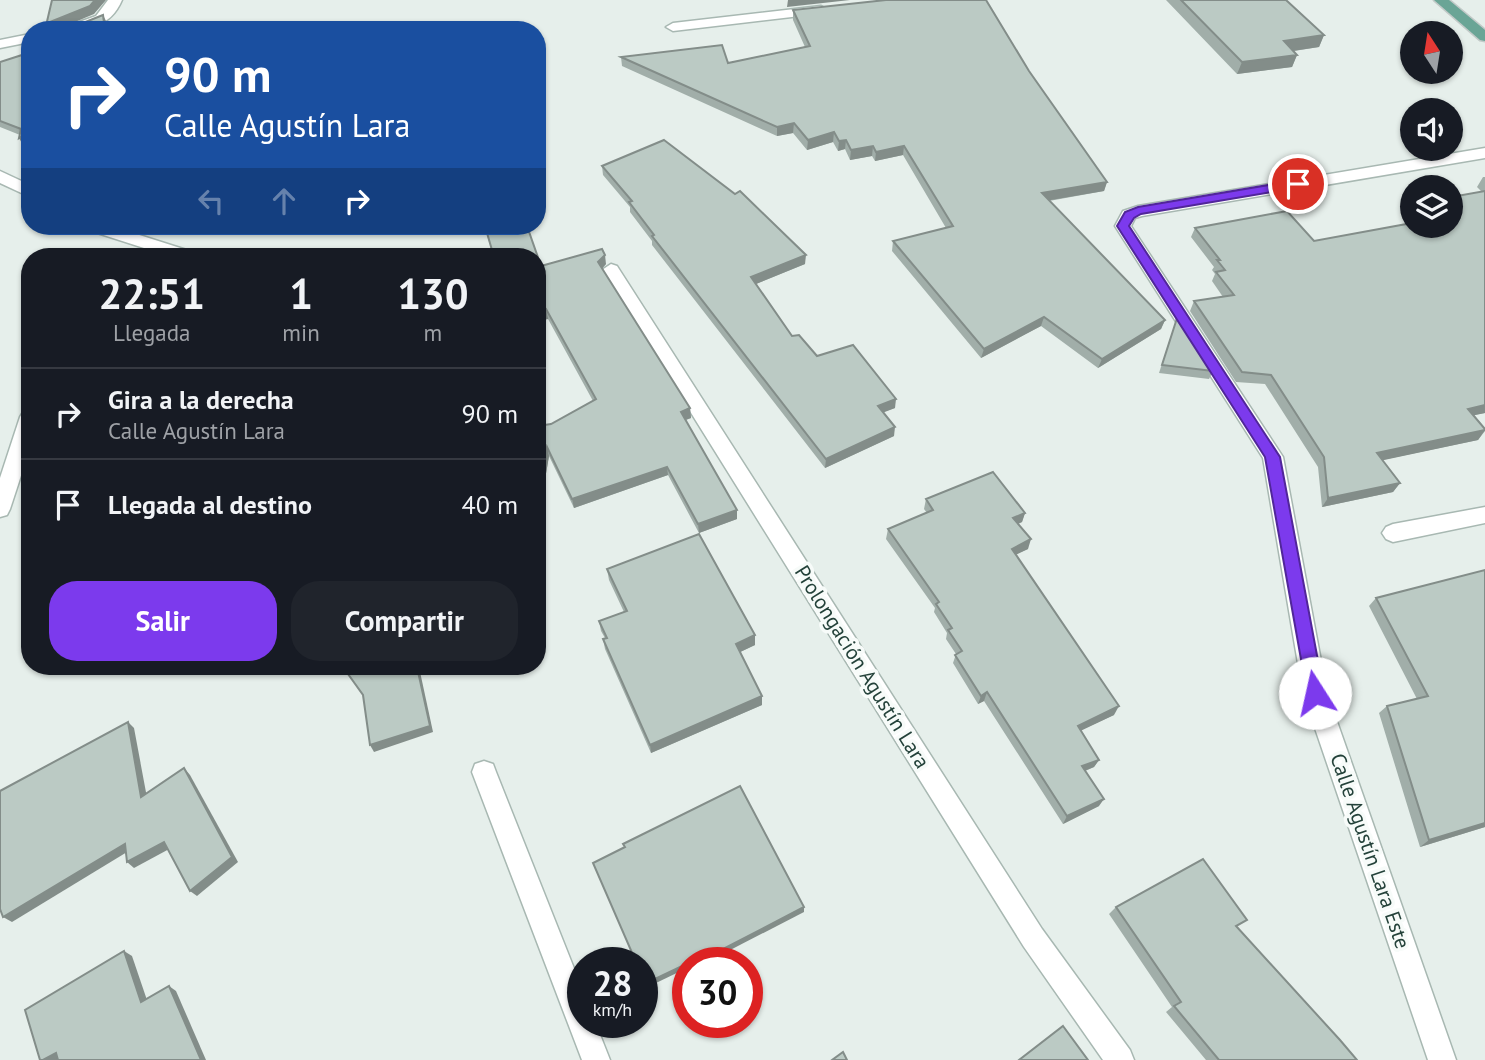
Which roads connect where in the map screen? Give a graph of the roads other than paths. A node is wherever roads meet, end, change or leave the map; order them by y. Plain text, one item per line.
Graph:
1 (115, 0) edge
2 (1441, 0) edge
3 (839, 8) edge
4 (95, 21) edge
5 (673, 27) dead end
6 (1485, 37) edge
7 (21, 40) edge
8 (0, 44) edge
9 (1485, 153) edge
10 (0, 176) edge
11 (21, 187) edge
12 (122, 235) edge
13 (162, 248) edge
14 (611, 270) dead end
15 (21, 445) edge
16 (0, 509) edge
17 (1485, 515) edge
18 (1393, 533) dead end
19 (484, 772) dead end
20 (596, 1060) edge
21 (1120, 1060) edge
22 (1442, 1060) edge

1 - 4 street
2 - 6 main road
3 - 5 street
7 - 8 street
9 - 22 street, Calle Agustín Lara Este
10 - 11 street
12 - 13 street
14 - 21 street, Prolongación Agustín Lara
15 - 16 street
17 - 18 street
19 - 20 street

